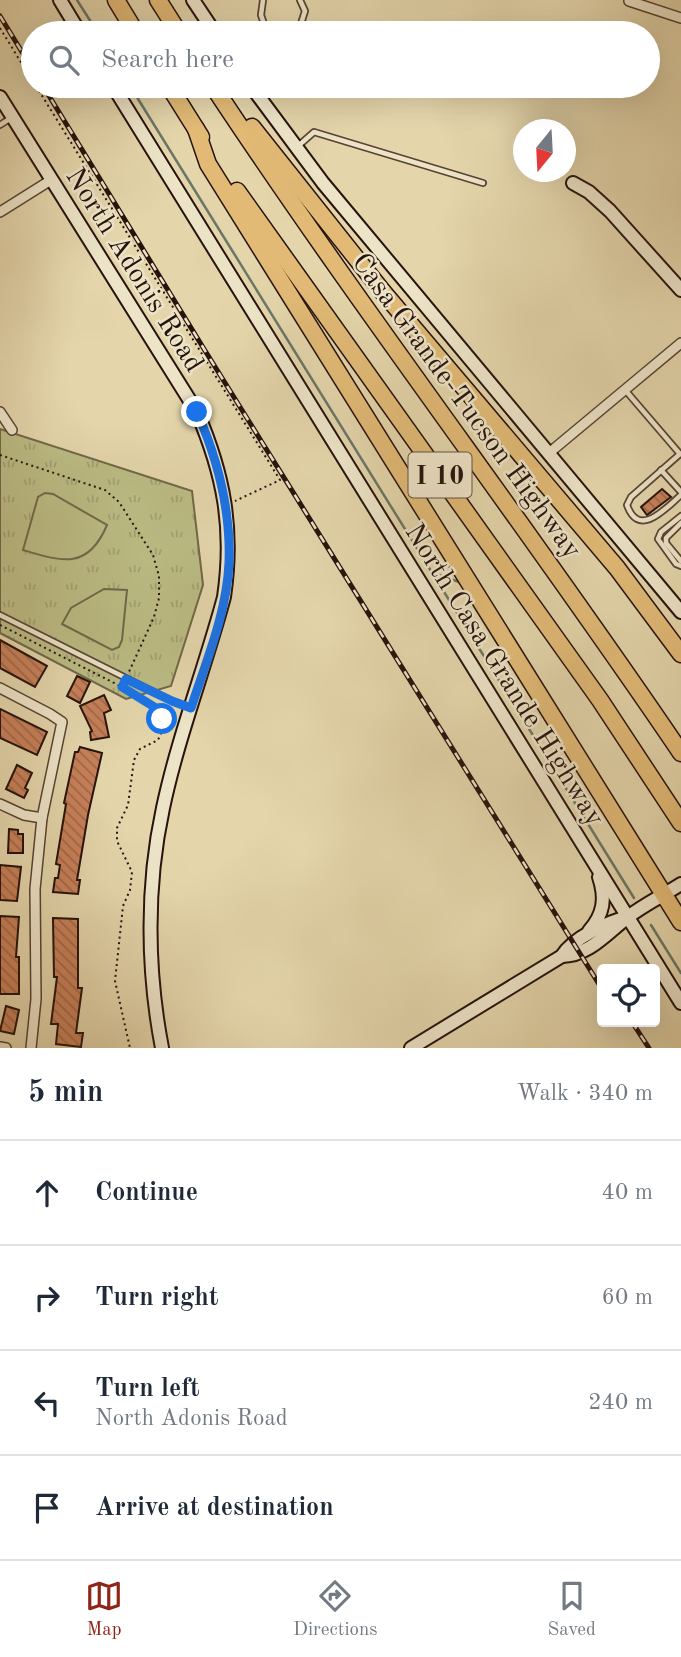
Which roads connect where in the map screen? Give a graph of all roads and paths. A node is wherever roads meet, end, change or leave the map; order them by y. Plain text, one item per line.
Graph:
1 (60, 0) edge
2 (116, 0) edge
3 (159, 0) edge
4 (193, 0) edge
5 (263, 0) edge
6 (300, 0) edge
7 (629, 1) edge
8 (681, 18) edge
9 (73, 21) edge
10 (129, 21) edge
11 (172, 21) edge
12 (207, 21) edge
13 (263, 21) edge
14 (302, 21) edge
15 (0, 28) edge
16 (21, 62) edge
17 (0, 97) edge
18 (43, 98) edge
19 (120, 98) edge
20 (177, 98) edge
21 (221, 98) edge
22 (229, 98) edge
23 (264, 98) edge
24 (13, 118) junction
25 (0, 125) edge
26 (196, 129) junction
27 (297, 148) junction
28 (51, 180) junction
29 (483, 183) dead end
30 (573, 183) dead end
31 (0, 212) edge
32 (681, 290) edge
33 (681, 343) edge
34 (626, 391) junction
35 (0, 412) edge
36 (12, 430) dead end
37 (549, 453) junction
38 (680, 454) edge
39 (0, 455) edge
40 (661, 470) junction
41 (681, 494) edge
42 (226, 505) junction
43 (681, 516) edge
44 (681, 523) edge
45 (681, 563) edge
46 (681, 612) edge
47 (0, 615) edge
48 (0, 625) edge
49 (681, 654) edge
50 (126, 679) junction
51 (122, 687) junction
52 (0, 688) edge
53 (191, 708) junction
54 (681, 753) edge
55 (0, 804) edge
56 (42, 818) junction
57 (681, 823) edge
58 (587, 851) junction
59 (681, 884) edge
60 (663, 895) junction
61 (636, 912) junction
62 (681, 922) edge
63 (582, 939) junction
64 (562, 957) junction
65 (681, 1003) edge
66 (0, 1047) edge
67 (6, 1048) edge
68 (31, 1048) edge
69 (130, 1048) edge
70 (162, 1048) edge
71 (411, 1048) edge

1 - 9 street
2 - 10 highway
3 - 11 highway
4 - 12 street
5 - 13 lane
6 - 14 lane
7 - 8 street
15 - 16 path
17 - 24 street, North Adonis Road
18 - 42 path
19 - 58 street, North Casa Grande Highway
20 - 26 highway, I 10
21 - 54 highway, Casa Grande-Tucson Highway / I 10
22 - 49 highway
23 - 27 street
24 - 25 lane
24 - 28 street, North Adonis Road
26 - 57 highway, I 10
26 - 60 highway
27 - 29 lane
27 - 37 street
28 - 31 street
28 - 42 street, North Adonis Road
30 - 32 street
33 - 34 street
34 - 37 street
34 - 38 lane
35 - 36 street
37 - 46 street
38 - 40 lane
39 - 50 path
40 - 41 lane
40 - 41 lane
42 - 53 street, North Adonis Road
43 - 45 lane
44 - 45 lane
47 - 50 lane
48 - 51 path
50 - 51 path
50 - 53 lane
51 - 69 path
52 - 56 street
53 - 70 street, North Adonis Road
55 - 56 street
56 - 68 street
58 - 61 street, North Casa Grande Highway
58 - 63 street
59 - 60 street
60 - 61 street
60 - 62 highway
61 - 63 street
61 - 64 street
61 - 65 street, North Casa Grande Highway
63 - 64 street
64 - 71 street
66 - 67 street

